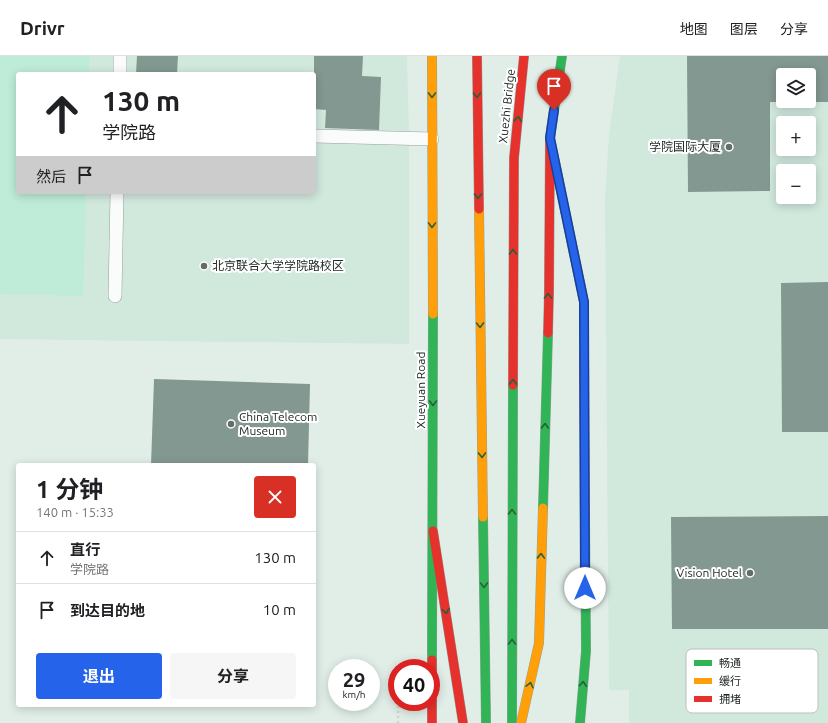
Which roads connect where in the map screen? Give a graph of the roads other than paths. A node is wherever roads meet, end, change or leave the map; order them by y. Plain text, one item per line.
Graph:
1 (120, 56) edge
2 (432, 56) edge
3 (477, 56) edge
4 (524, 56) edge
5 (562, 56) edge
6 (120, 72) edge
7 (316, 136) edge
8 (550, 138) junction
9 (432, 139) junction
10 (117, 194) edge
11 (115, 296) dead end
12 (433, 531) junction
13 (432, 723) edge
14 (463, 723) edge
15 (486, 723) edge
16 (512, 723) edge
17 (521, 723) edge
18 (580, 723) edge

1 - 6 lane
2 -> 9 main road, Xueyuan Road
3 -> 15 main road
16 -> 4 main road, Xuezhi Bridge
5 - 8 main road
7 - 9 lane
17 -> 8 main road
18 -> 8 main road
9 -> 12 main road, Xueyuan Road
10 - 11 lane
12 - 13 main road, Xueyuan Road
12 -> 14 main road

